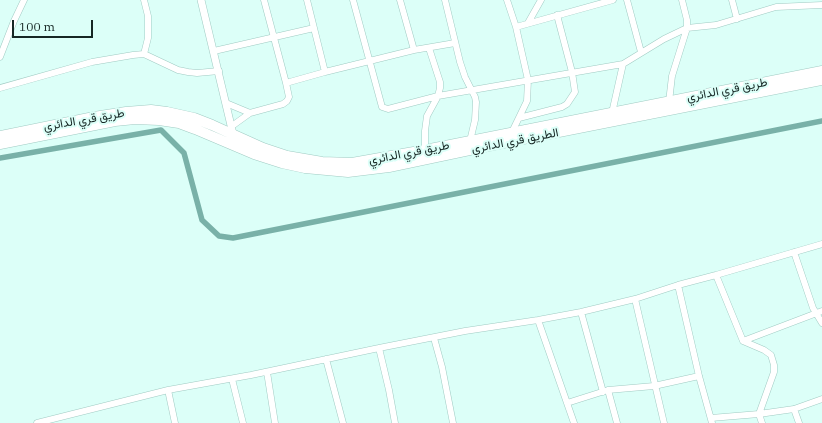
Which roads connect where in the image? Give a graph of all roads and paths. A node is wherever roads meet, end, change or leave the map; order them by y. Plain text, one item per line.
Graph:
1 (24, 0) edge
2 (144, 0) edge
3 (201, 0) edge
4 (264, 0) edge
5 (307, 0) edge
6 (353, 0) edge
7 (400, 0) edge
8 (445, 0) edge
9 (507, 0) edge
10 (541, 0) edge
11 (613, 0) edge
12 (628, 0) edge
13 (682, 0) edge
14 (732, 0) edge
15 (782, 3) edge
16 (822, 5) edge
17 (557, 15) junction
18 (737, 19) junction
19 (528, 23) junction
20 (516, 27) junction
21 (314, 28) junction
22 (687, 28) junction
23 (274, 37) junction
24 (455, 43) junction
25 (430, 48) junction
26 (414, 50) junction
27 (214, 51) junction
28 (641, 52) junction
29 (144, 54) junction
30 (0, 57) edge
31 (370, 60) junction
32 (623, 64) junction
33 (219, 71) junction
34 (325, 72) junction
35 (572, 72) junction
36 (822, 72) edge
37 (528, 80) junction
38 (822, 80) edge
39 (286, 83) junction
40 (0, 88) edge
41 (472, 90) junction
42 (438, 96) junction
43 (669, 102) junction
44 (226, 103) junction
45 (250, 113) junction
46 (612, 113) junction
47 (520, 118) junction
48 (233, 130) junction
49 (512, 132) junction
50 (0, 136) edge
51 (470, 141) junction
52 (0, 144) edge
53 (425, 150) junction
54 (822, 244) edge
55 (794, 252) junction
56 (716, 275) junction
57 (678, 285) junction
58 (635, 299) junction
59 (581, 312) junction
60 (819, 312) edge
61 (538, 320) junction
62 (822, 323) edge
63 (434, 338) junction
64 (744, 341) junction
65 (379, 348) junction
66 (326, 359) junction
67 (267, 372) junction
68 (699, 376) junction
69 (232, 379) junction
70 (654, 386) junction
71 (168, 390) junction
72 (606, 391) junction
73 (822, 399) edge
74 (567, 403) junction
75 (794, 409) junction
76 (759, 414) junction
77 (712, 420) edge
78 (37, 423) edge
79 (176, 423) edge
80 (243, 423) edge
81 (275, 423) edge
82 (343, 423) edge
83 (395, 423) edge
84 (453, 423) edge
85 (574, 423) edge
86 (617, 423) edge
87 (664, 423) edge
88 (762, 423) edge
89 (799, 423) edge

1 - 30 street
2 - 29 street
3 - 27 street
4 - 23 street
5 - 21 street
6 - 31 street
7 - 26 street
8 - 24 street
9 - 20 street
10 - 19 street
11 - 17 street
12 - 28 street
13 - 22 street
14 - 18 street
15 - 16 street
15 - 18 street
17 - 19 street
17 - 35 street
18 - 22 street
19 - 20 street
20 - 37 street
21 - 23 street
21 - 34 street
22 - 28 street
22 - 43 street
23 - 27 street
23 - 39 street
24 - 25 street
24 - 41 street
25 - 26 street
25 - 42 street
26 - 31 street
27 - 33 street
28 - 32 street
29 - 33 street
29 - 40 street
31 - 34 street
31 - 42 street
32 - 35 street
32 - 46 street
33 - 44 street
34 - 39 street
35 - 37 street
35 - 47 street
36 - 43 highway, طريق قري الدائري
37 - 41 street
37 - 47 street
38 - 52 highway, الطريق قري الدائري
39 - 45 street
41 - 42 street
41 - 51 street
42 - 53 street
43 - 46 highway, طريق قري الدائري
44 - 45 street
44 - 48 street
45 - 48 street
46 - 49 highway, طريق قري الدائري
47 - 49 street
48 - 50 highway, طريق قري الدائري
48 - 53 highway, طريق قري الدائري
49 - 51 highway, طريق قري الدائري
51 - 53 highway, طريق قري الدائري
54 - 55 street
55 - 56 street
55 - 60 street
56 - 57 street
56 - 64 street
57 - 58 street
57 - 68 street
58 - 59 street
58 - 70 street
59 - 61 street
59 - 72 street
60 - 62 street
60 - 64 street
61 - 63 street
61 - 74 street
63 - 65 street
63 - 84 street
64 - 76 street
65 - 66 street
65 - 83 street
66 - 67 street
66 - 82 street
67 - 69 street
67 - 81 street
68 - 70 street
68 - 77 street
69 - 71 street
69 - 80 street
70 - 72 street
70 - 87 street
71 - 78 street
71 - 79 street
72 - 74 street
72 - 86 street
73 - 75 street
74 - 85 street
75 - 76 street
75 - 89 street
76 - 77 street
76 - 88 street

